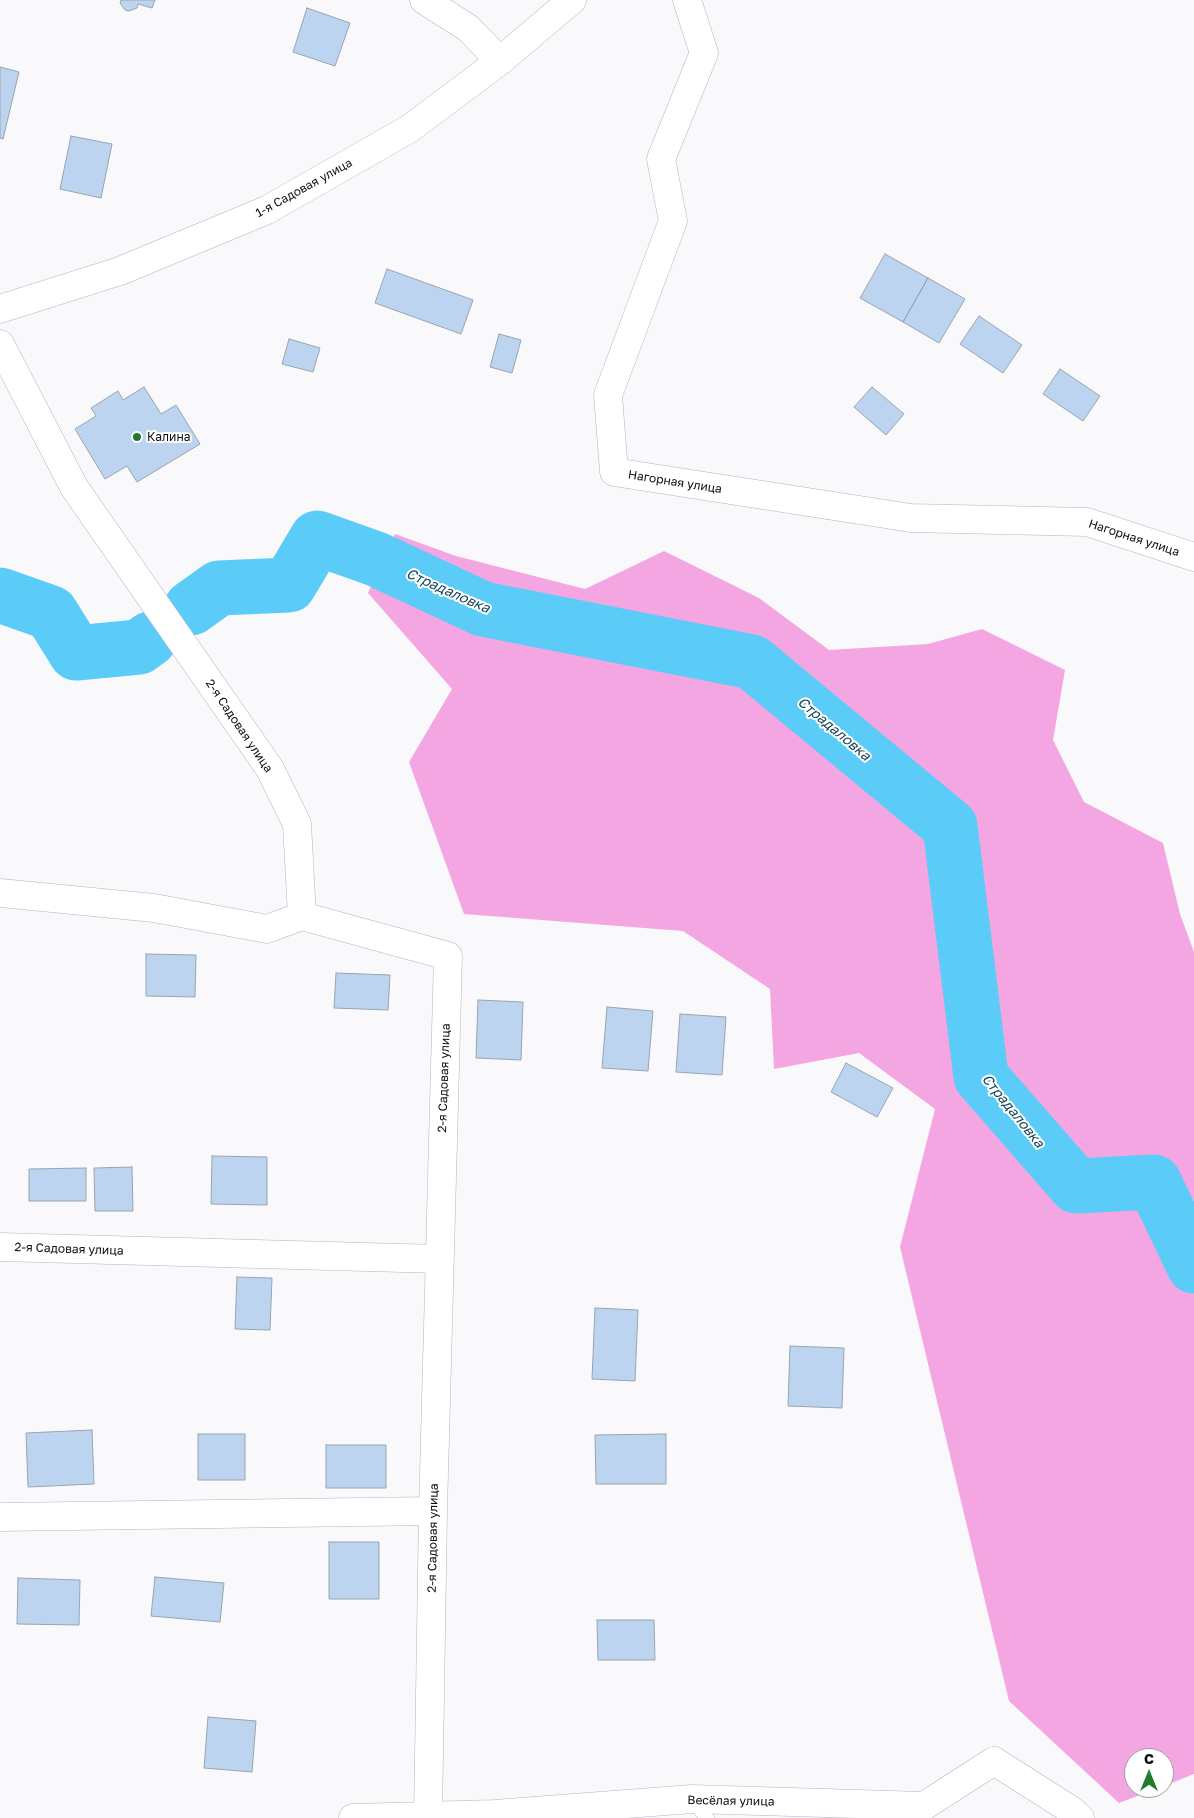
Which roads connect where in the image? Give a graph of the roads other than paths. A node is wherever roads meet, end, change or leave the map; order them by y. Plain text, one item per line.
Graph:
1 (424, 0) edge
2 (572, 0) edge
3 (687, 0) edge
4 (500, 61) junction
5 (0, 309) edge
6 (0, 344) edge
7 (1194, 557) edge
8 (0, 893) edge
9 (302, 916) junction
10 (0, 1247) edge
11 (439, 1259) junction
12 (433, 1510) junction
13 (0, 1517) edge
14 (699, 1809) edge
15 (428, 1816) junction
16 (495, 1816) edge
17 (353, 1818) edge
18 (1080, 1818) edge

1 - 4 street
2 - 4 street, 1-я Садовая улица
3 - 7 street, Нагорная улица
4 - 5 street, 1-я Садовая улица
6 - 9 street, 2-я Садовая улица
8 - 9 street
9 - 11 street, 2-я Садовая улица
10 - 11 street, 2-я Садовая улица
11 - 12 street, 2-я Садовая улица
12 - 13 street
12 - 15 street, 2-я Садовая улица
14 - 16 street, Весёлая улица
14 - 18 street, Весёлая улица
15 - 16 street, Весёлая улица
15 - 17 street, Весёлая улица

